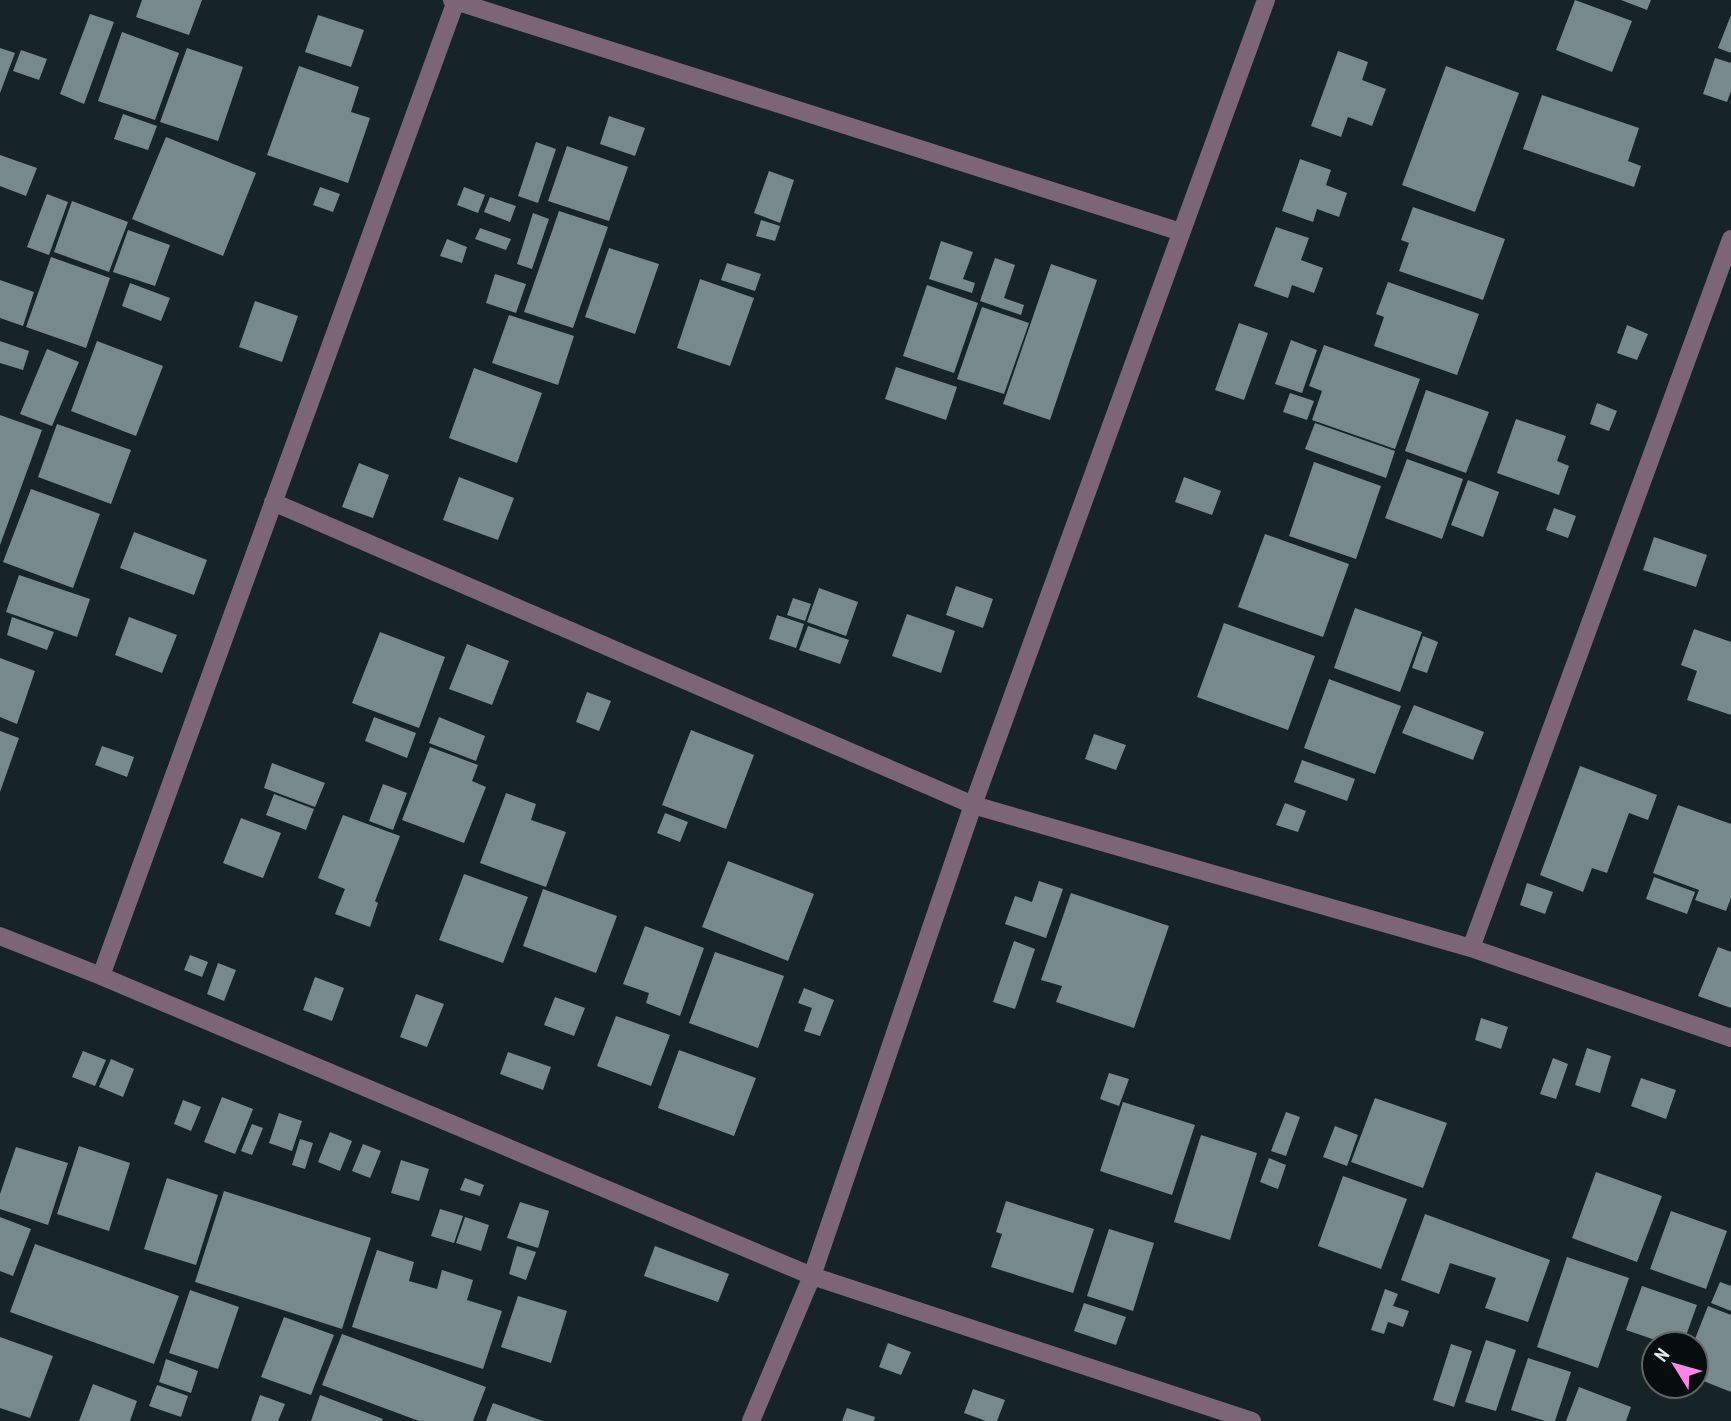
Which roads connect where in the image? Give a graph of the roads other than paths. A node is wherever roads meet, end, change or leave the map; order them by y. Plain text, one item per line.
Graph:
1 (1266, 0) edge
2 (454, 1) edge
3 (1181, 232) junction
4 (1731, 239) edge
5 (273, 502) junction
6 (973, 805) junction
7 (0, 936) edge
8 (1471, 948) junction
9 (102, 976) junction
10 (1731, 1038) edge
11 (812, 1276) junction
12 (751, 1421) edge
13 (1252, 1421) edge

1 - 3 street
2 - 3 street
2 - 5 street
3 - 6 street
4 - 8 street
5 - 6 street
5 - 9 street
6 - 8 street
6 - 11 street
7 - 9 street
8 - 10 street
9 - 11 street
11 - 12 street
11 - 13 street

